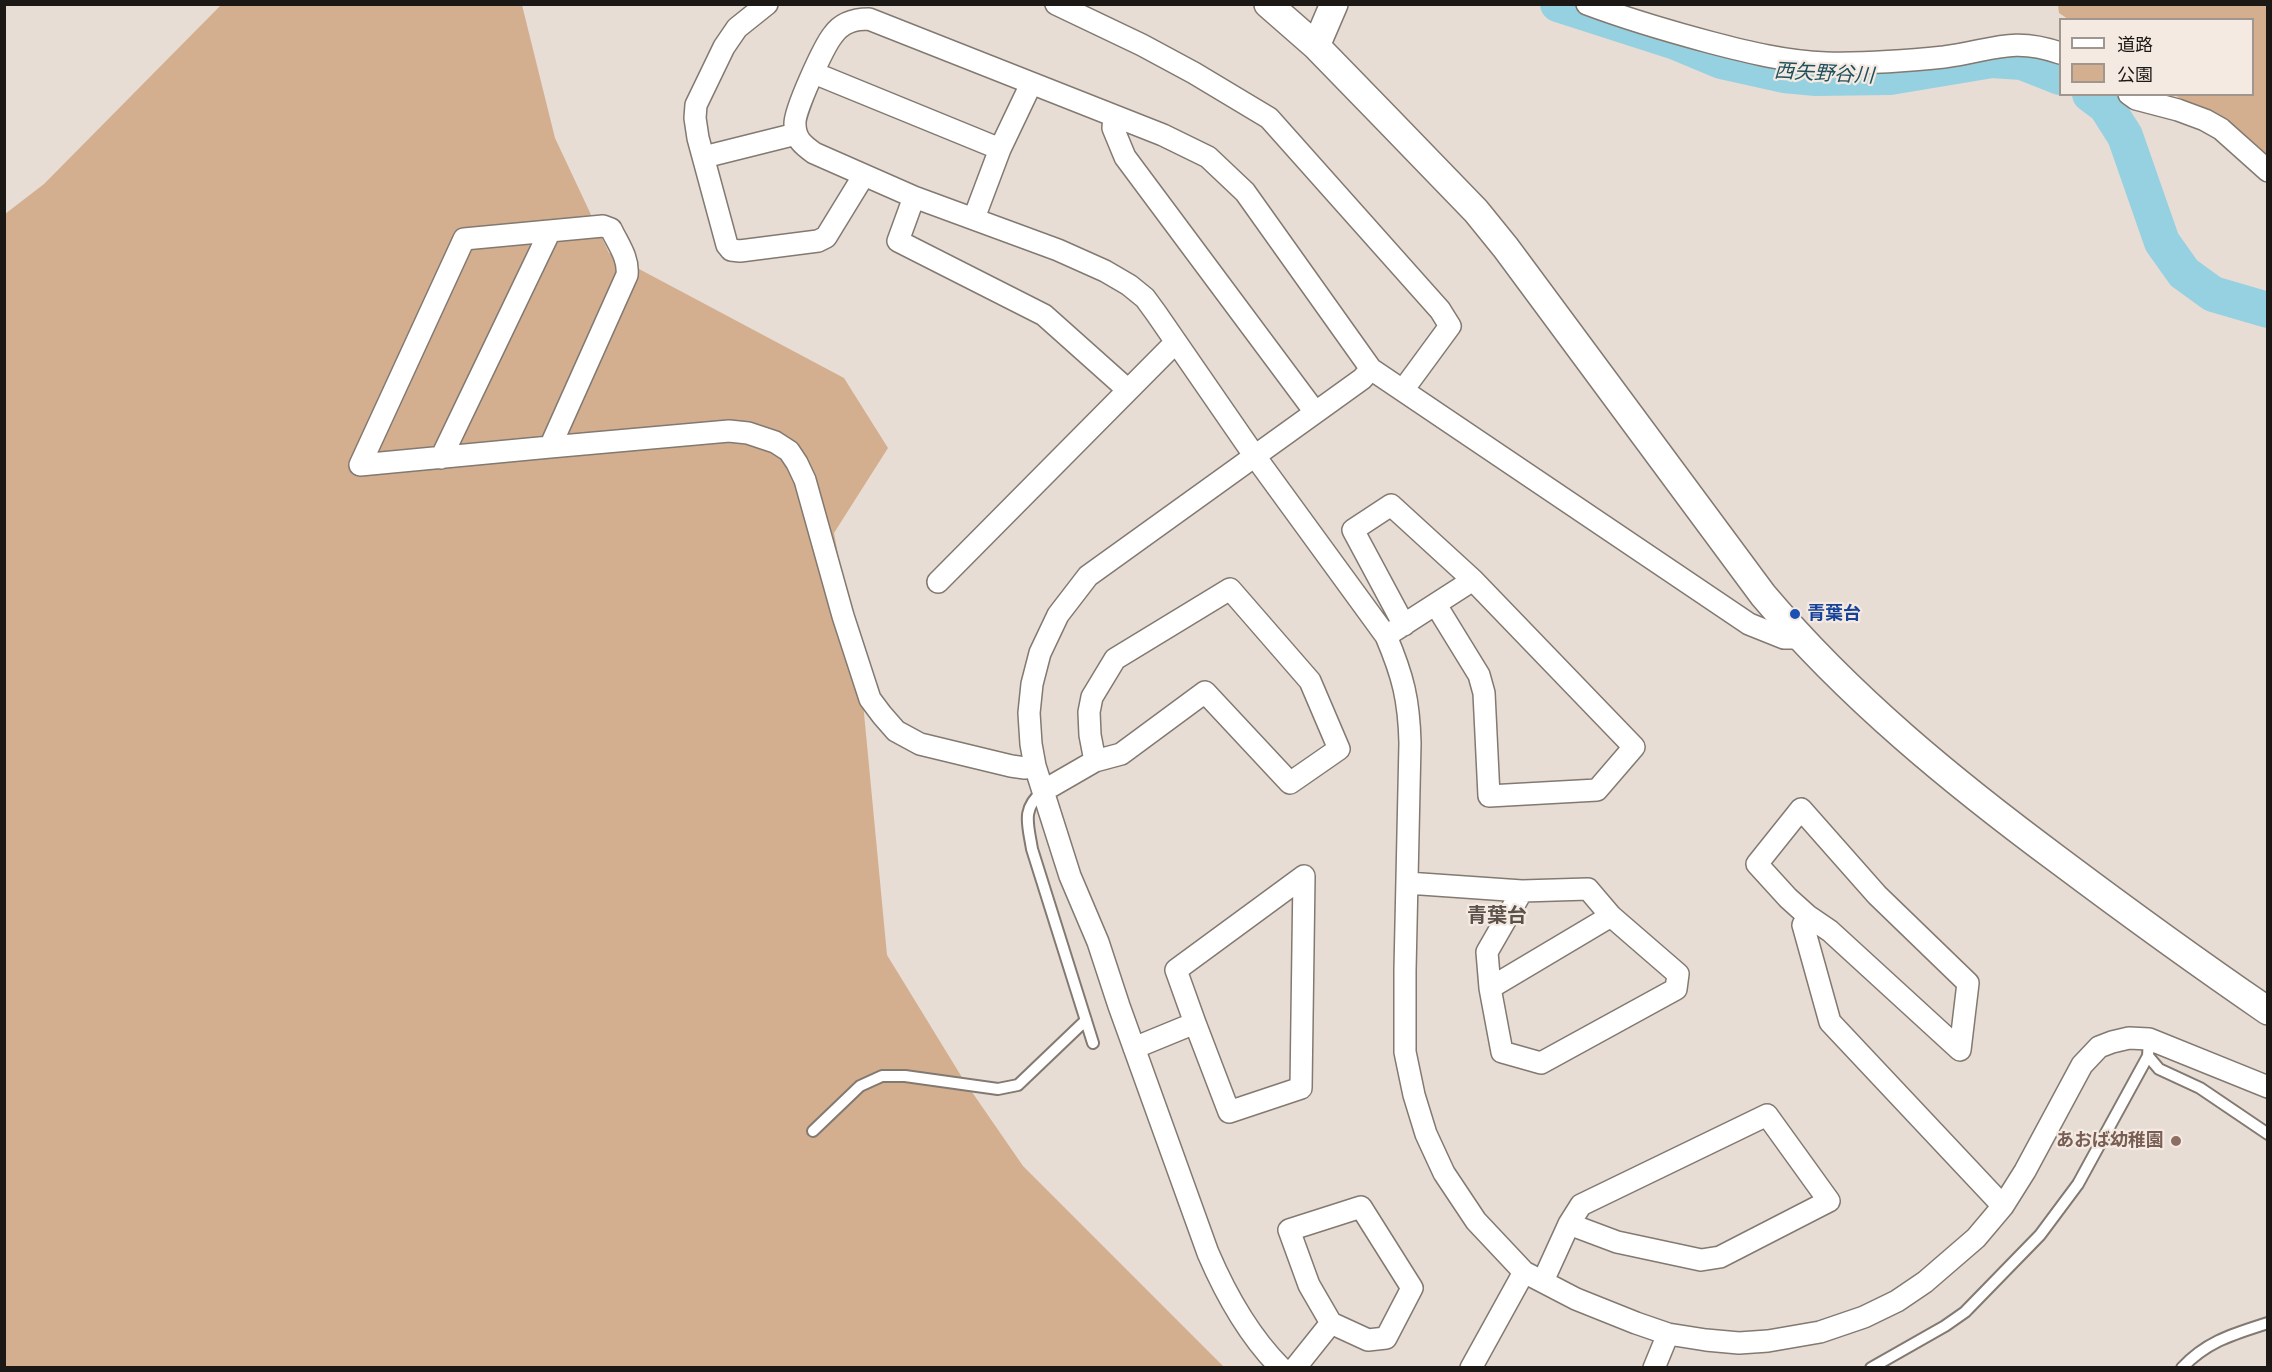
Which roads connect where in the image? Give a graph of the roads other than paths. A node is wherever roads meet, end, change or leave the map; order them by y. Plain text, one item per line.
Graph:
1 (767, 4) edge
2 (1056, 4) edge
3 (1268, 4) edge
4 (1334, 4) edge
5 (1587, 4) edge
6 (1316, 46) junction
7 (2059, 51) edge
8 (814, 73) junction
9 (1031, 84) junction
10 (2131, 96) edge
11 (1114, 116) junction
12 (796, 134) junction
13 (1000, 149) junction
14 (704, 157) junction
15 (2268, 171) edge
16 (864, 174) junction
17 (914, 197) junction
18 (974, 218) junction
19 (550, 231) junction
20 (1176, 342) junction
21 (1371, 369) junction
22 (1128, 390) junction
23 (1403, 390) junction
24 (1315, 412) junction
25 (550, 447) junction
26 (1254, 455) junction
27 (441, 458) junction
28 (1473, 580) junction
29 (938, 582) dead end
30 (1436, 605) junction
31 (1404, 625) junction
32 (1386, 636) junction
33 (1800, 638) junction
34 (1095, 761) junction
35 (1035, 766) junction
36 (1043, 791) junction
37 (1407, 884) junction
38 (1522, 891) junction
39 (1611, 916) junction
40 (1808, 916) junction
41 (1490, 987) junction
42 (2268, 1011) edge
43 (1086, 1020) junction
44 (1195, 1023) junction
45 (1093, 1043) dead end
46 (2149, 1047) junction
47 (1134, 1048) junction
48 (2268, 1087) edge
49 (813, 1131) dead end
50 (2268, 1134) edge
51 (2003, 1206) junction
52 (1569, 1224) junction
53 (1524, 1272) junction
54 (1543, 1281) junction
55 (1331, 1323) junction
56 (2268, 1323) edge
57 (1668, 1334) junction
58 (1281, 1368) edge
59 (1295, 1368) edge
60 (1471, 1368) edge
61 (1654, 1368) edge
62 (1871, 1368) edge
63 (2182, 1368) edge

1 - 14 street
2 - 23 street
3 - 6 street
4 - 6 street
5 - 7 street
6 - 33 street
8 - 9 street
8 - 12 street
8 - 13 street
9 - 11 street
9 - 13 street
10 - 15 street
11 - 21 street
11 - 24 street
12 - 14 street
12 - 16 street
13 - 18 street
14 - 16 street
16 - 17 street
17 - 18 street
17 - 22 street
18 - 20 street
19 - 25 street
19 - 27 street
19 - 27 street
20 - 22 street
20 - 26 street
21 - 23 street
21 - 24 street
22 - 29 street
23 - 33 street
24 - 26 street
25 - 27 street
25 - 35 street
26 - 32 street
26 - 35 street
28 - 30 street
28 - 30 street
28 - 31 street
30 - 31 street
31 - 32 street
32 - 37 street
33 - 42 street
34 - 34 street
34 - 36 street
35 - 36 street
36 - 43 lane
36 - 47 street
37 - 38 street
37 - 53 street
38 - 39 street
38 - 41 street
39 - 41 street
39 - 41 street
40 - 40 street
40 - 51 street
43 - 45 lane
43 - 49 lane
44 - 44 street
44 - 47 street
46 - 48 street
46 - 50 lane
46 - 51 street
46 - 62 lane
47 - 58 street
51 - 57 street
52 - 52 street
52 - 54 street
53 - 54 street
53 - 60 street
54 - 57 street
55 - 55 street
55 - 59 street
56 - 63 lane
57 - 61 street

